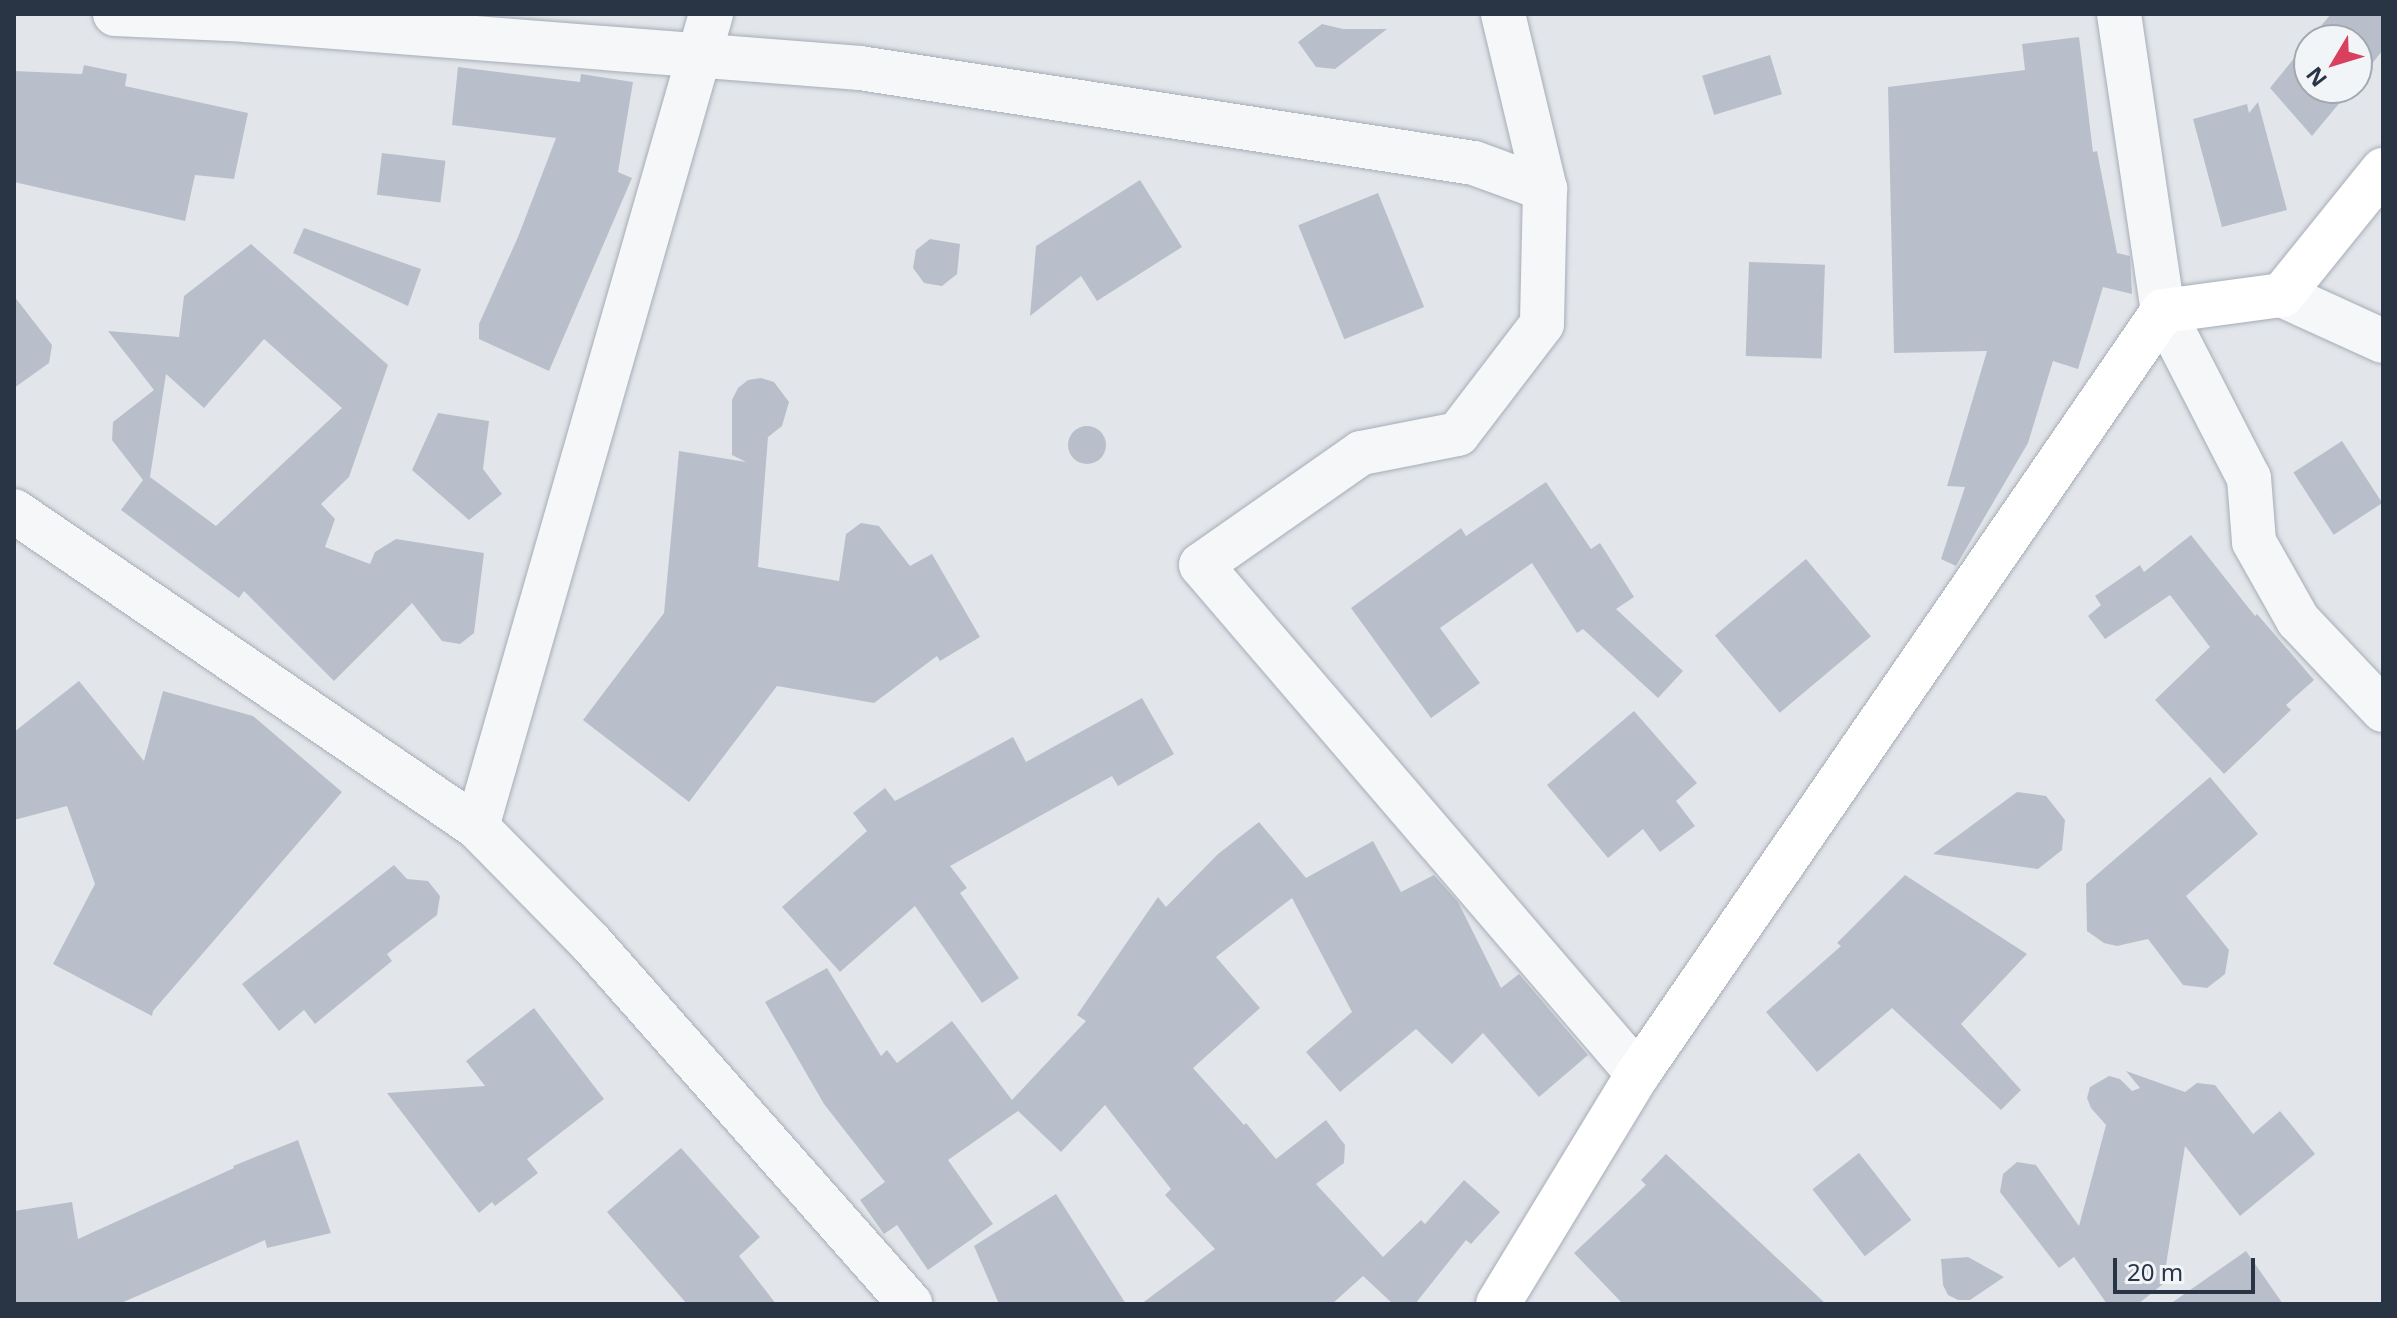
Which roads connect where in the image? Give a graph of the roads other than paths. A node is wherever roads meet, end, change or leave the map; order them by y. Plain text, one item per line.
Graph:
1 (115, 14) edge
2 (711, 14) edge
3 (1503, 14) edge
4 (2119, 14) edge
5 (701, 57) junction
6 (2383, 170) edge
7 (1545, 189) junction
8 (2282, 295) junction
9 (2163, 311) junction
10 (2383, 341) edge
11 (14, 511) edge
12 (2383, 710) edge
13 (477, 827) junction
14 (1638, 1074) junction
15 (910, 1304) edge
16 (1498, 1304) edge

1 - 5 street
2 - 5 street
3 - 7 street
4 - 9 street
5 - 7 street
5 - 13 street
6 - 8 main road
7 - 14 street
8 - 9 main road
8 - 10 street
9 - 12 street
9 - 14 main road
11 - 13 street
13 - 15 street
14 - 16 main road

